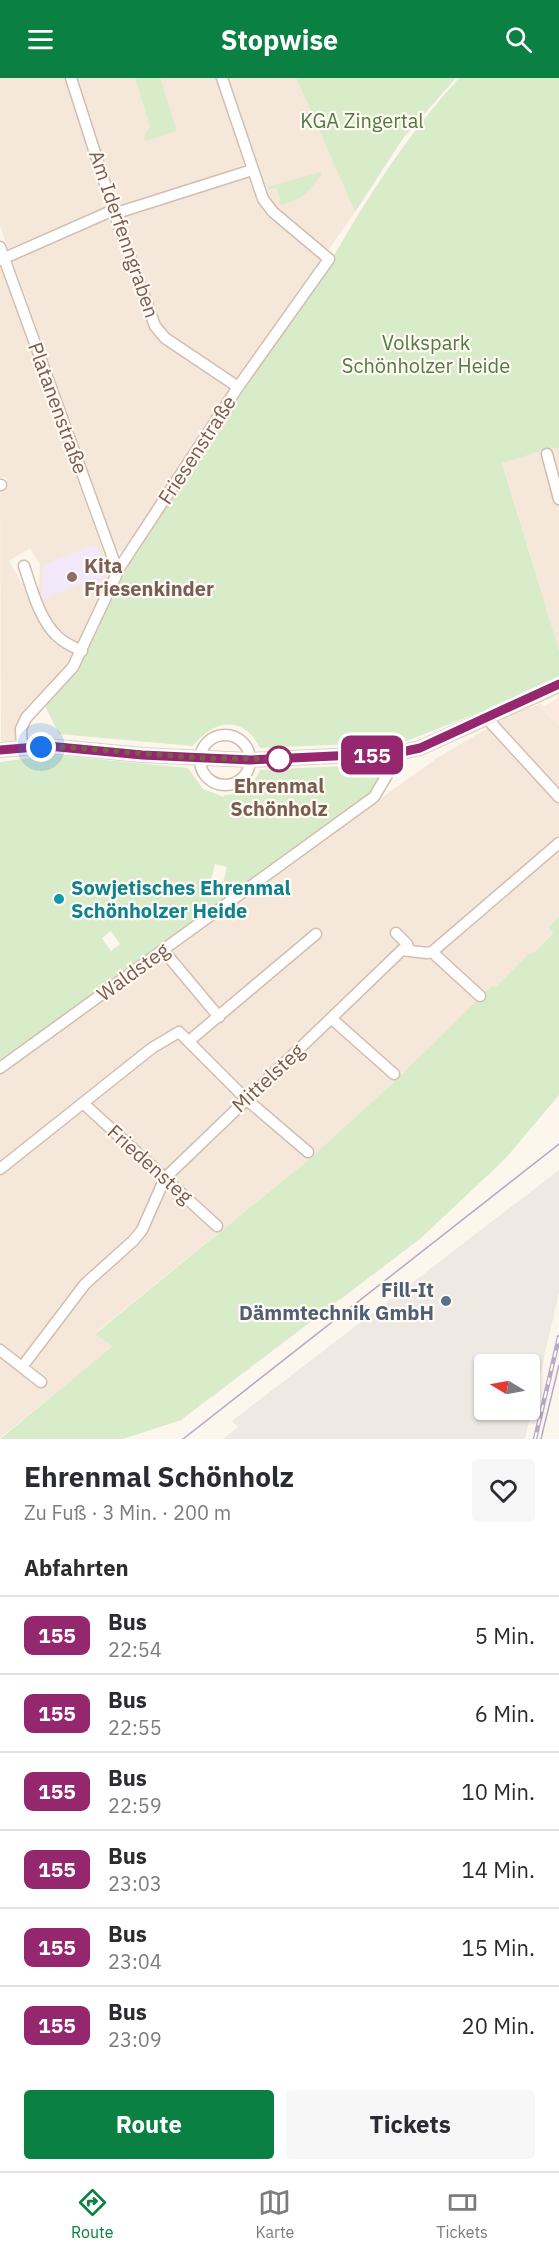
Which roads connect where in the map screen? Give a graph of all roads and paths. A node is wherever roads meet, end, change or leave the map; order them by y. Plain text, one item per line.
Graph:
1 (71, 78) edge
2 (222, 78) edge
3 (252, 170) junction
4 (114, 212) junction
5 (0, 247) edge
6 (2, 260) edge
7 (238, 387) junction
8 (547, 454) dead end
9 (559, 499) edge
10 (24, 566) dead end
11 (120, 567) junction
12 (82, 651) junction
13 (559, 685) edge
14 (489, 717) junction
15 (22, 748) junction
16 (0, 750) edge
17 (389, 754) junction
18 (200, 758) junction
19 (250, 760) junction
20 (559, 797) edge
21 (559, 843) edge
22 (396, 933) dead end
23 (316, 934) dead end
24 (163, 950) junction
25 (409, 950) junction
26 (432, 952) junction
27 (480, 996) dead end
28 (219, 1017) junction
29 (332, 1019) junction
30 (189, 1041) junction
31 (0, 1068) edge
32 (394, 1074) dead end
33 (246, 1098) junction
34 (83, 1103) junction
35 (308, 1152) dead end
36 (0, 1169) edge
37 (165, 1178) junction
38 (217, 1226) dead end
39 (0, 1350) edge
40 (22, 1367) junction
41 (41, 1382) dead end

1 - 4 street, Am Iderfenngraben
2 - 3 street
3 - 4 street
3 - 7 street, Friesenstraße
4 - 6 street
4 - 7 street, Am Iderfenngraben
5 - 6 street, Platanenstraße
6 - 11 street, Platanenstraße
7 - 11 street, Friesenstraße
8 - 9 street
10 - 12 street
11 - 12 street, Friesenstraße
12 - 15 street, Friesenstraße
13 - 14 main road
14 - 17 main road
14 - 20 street
15 - 16 main road
15 - 18 main road
17 - 19 main road
17 - 24 street, Waldsteg
18 - 19 main road
18 - 19 street
18 - 19 street
21 - 26 street
22 - 25 street
23 - 28 street
24 - 28 street
24 - 31 street, Waldsteg
25 - 26 street
25 - 29 street, Mittelsteg
26 - 27 street
28 - 30 street
29 - 32 street
29 - 33 street, Mittelsteg
30 - 33 street
30 - 34 street
33 - 35 street
33 - 37 street, Mittelsteg
34 - 36 street
34 - 37 street, Friedensteg
37 - 38 street, Friedensteg
37 - 40 street, Mittelsteg
39 - 40 street
40 - 41 street

